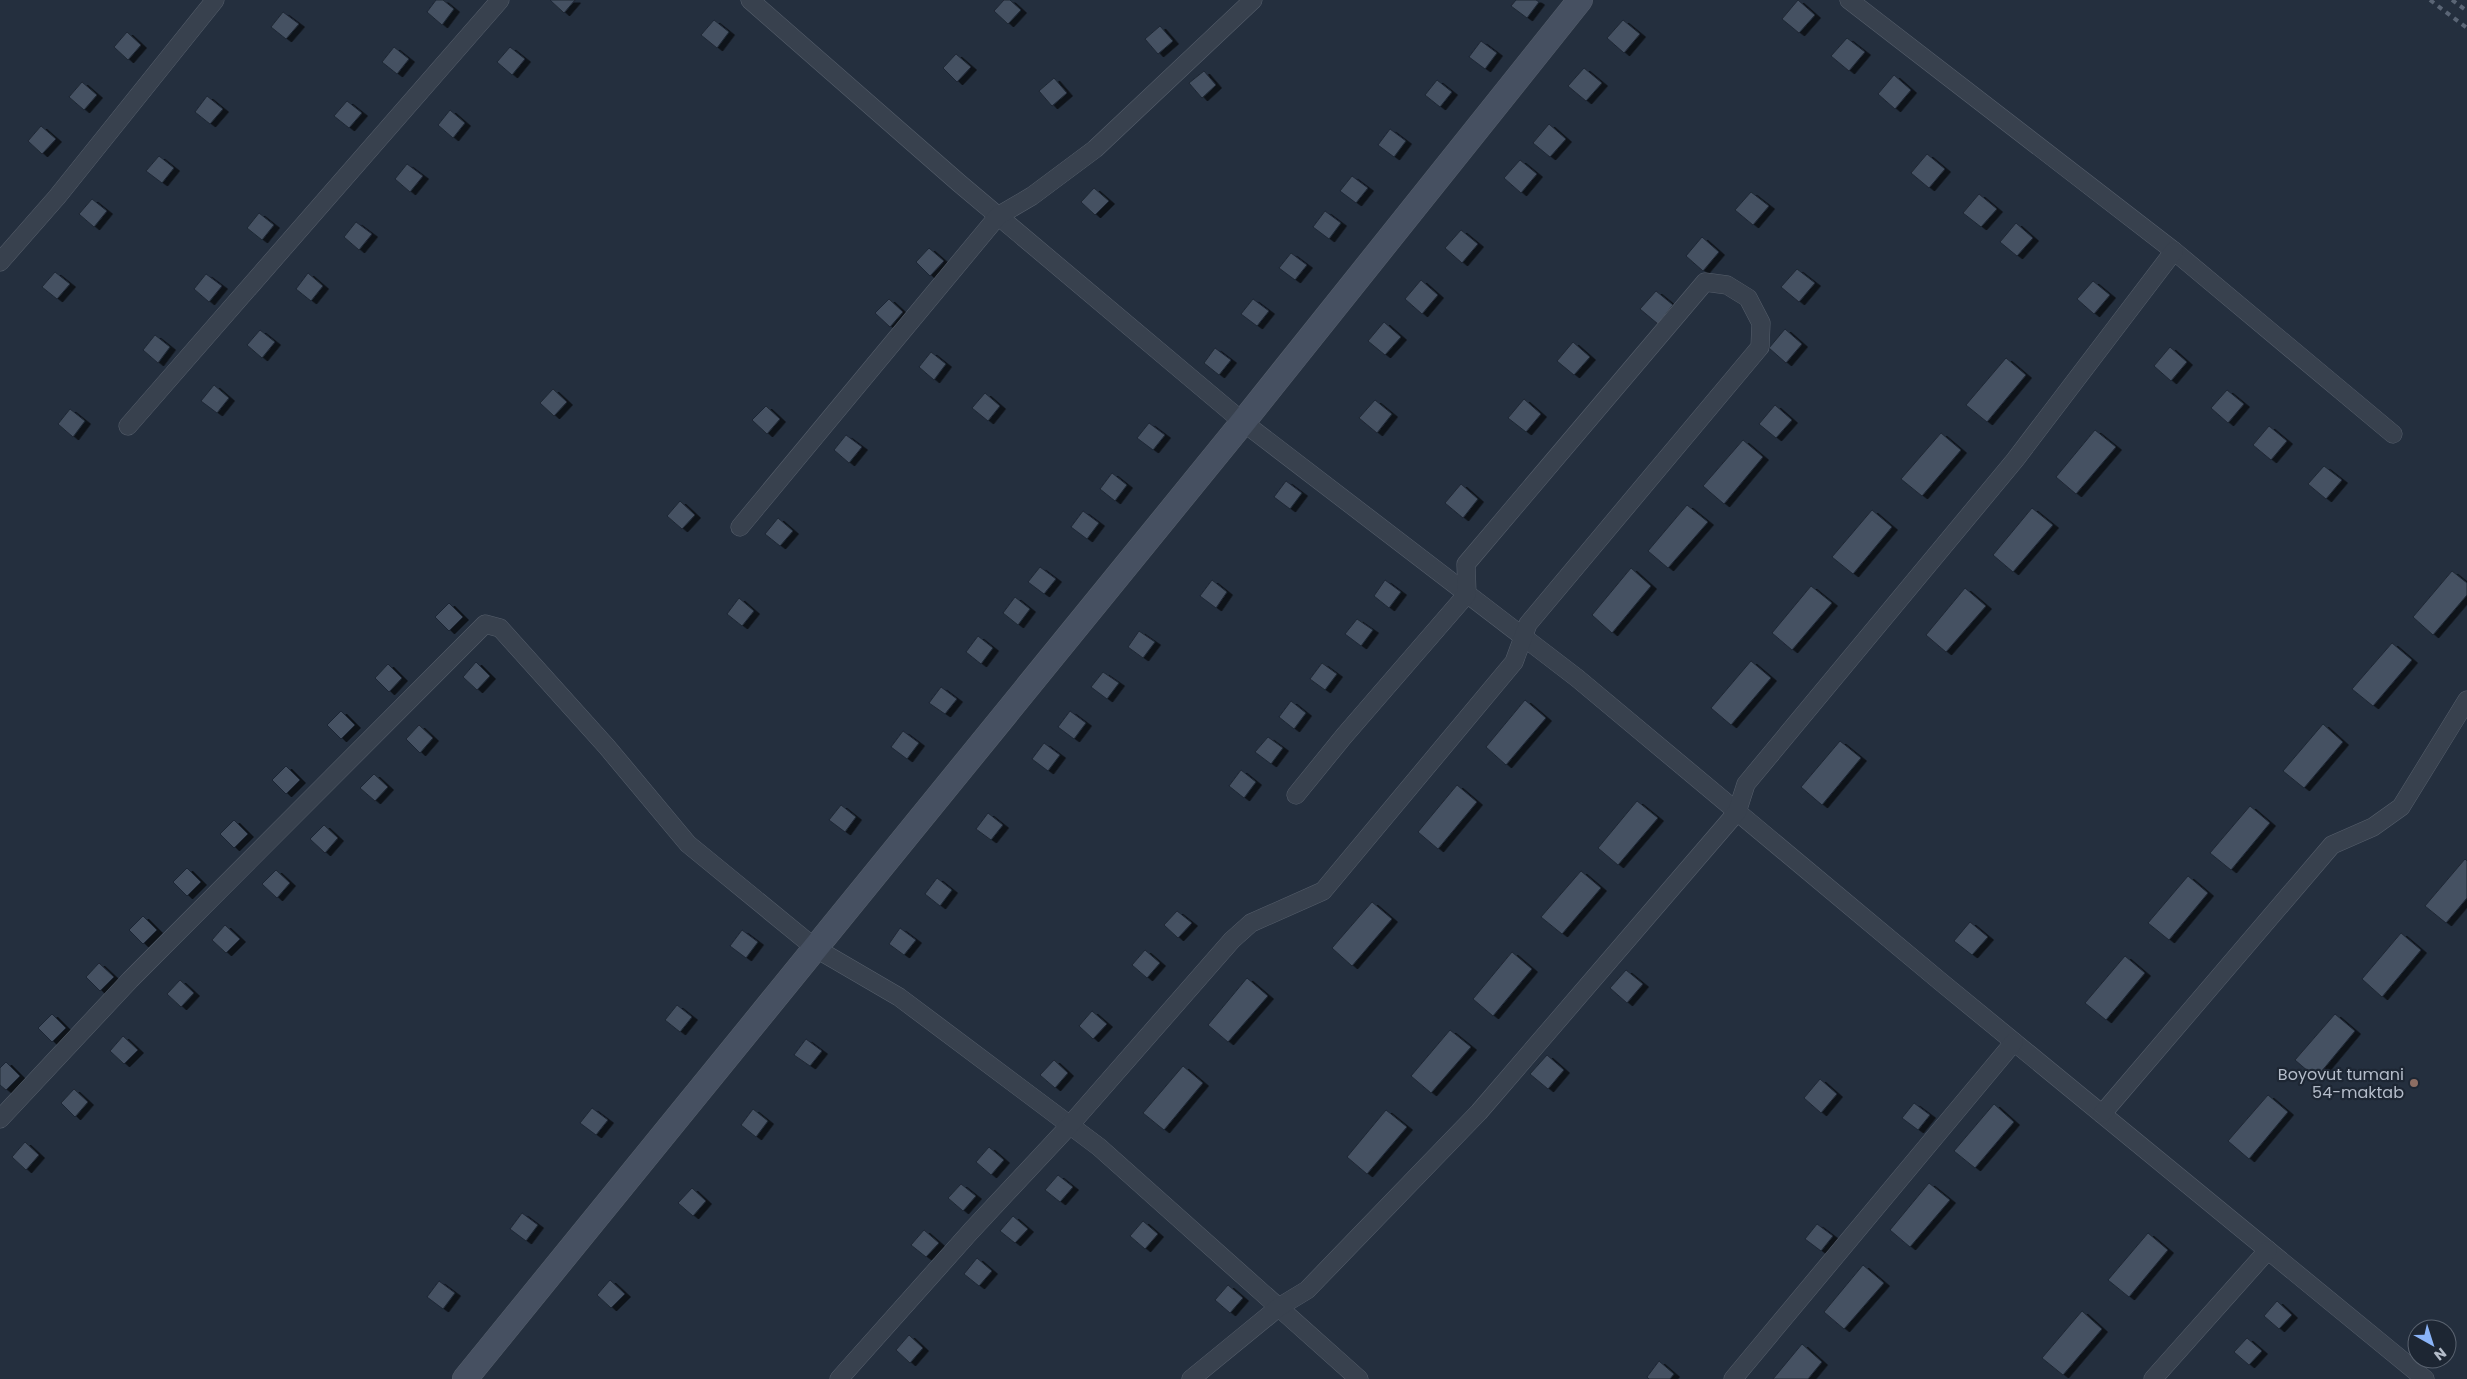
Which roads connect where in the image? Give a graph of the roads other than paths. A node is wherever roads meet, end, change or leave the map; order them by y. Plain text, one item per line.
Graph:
1 (216, 0) edge
2 (500, 0) edge
3 (750, 0) edge
4 (1253, 0) edge
5 (1580, 0) edge
6 (1849, 0) edge
7 (998, 216) junction
8 (2174, 251) junction
9 (0, 262) edge
10 (1243, 422) junction
11 (128, 426) dead end
12 (2393, 434) dead end
13 (740, 527) dead end
14 (1467, 594) junction
15 (1524, 638) junction
16 (2467, 700) edge
17 (1296, 796) dead end
18 (1737, 812) junction
19 (815, 948) junction
20 (2014, 1042) junction
21 (2102, 1114) junction
22 (0, 1120) edge
23 (1070, 1125) junction
24 (2268, 1250) junction
25 (1279, 1307) junction
26 (465, 1379) edge
27 (839, 1379) edge
28 (1191, 1379) edge
29 (1359, 1379) edge
30 (1733, 1379) edge
31 (2153, 1379) edge
32 (2425, 1379) edge

1 - 9 street
2 - 11 street
3 - 7 street
4 - 7 street
5 - 10 main road
6 - 8 street
7 - 10 street
7 - 13 street
8 - 12 street
8 - 18 street
10 - 14 street
10 - 19 main road
14 - 15 street
14 - 15 street
14 - 17 street
15 - 18 street
15 - 23 street
16 - 21 street
18 - 20 street
18 - 25 street
19 - 22 street
19 - 23 street
19 - 26 main road
20 - 21 street
20 - 30 street
21 - 24 street
23 - 25 street
23 - 27 street
24 - 31 street
24 - 32 street
25 - 28 street
25 - 29 street

